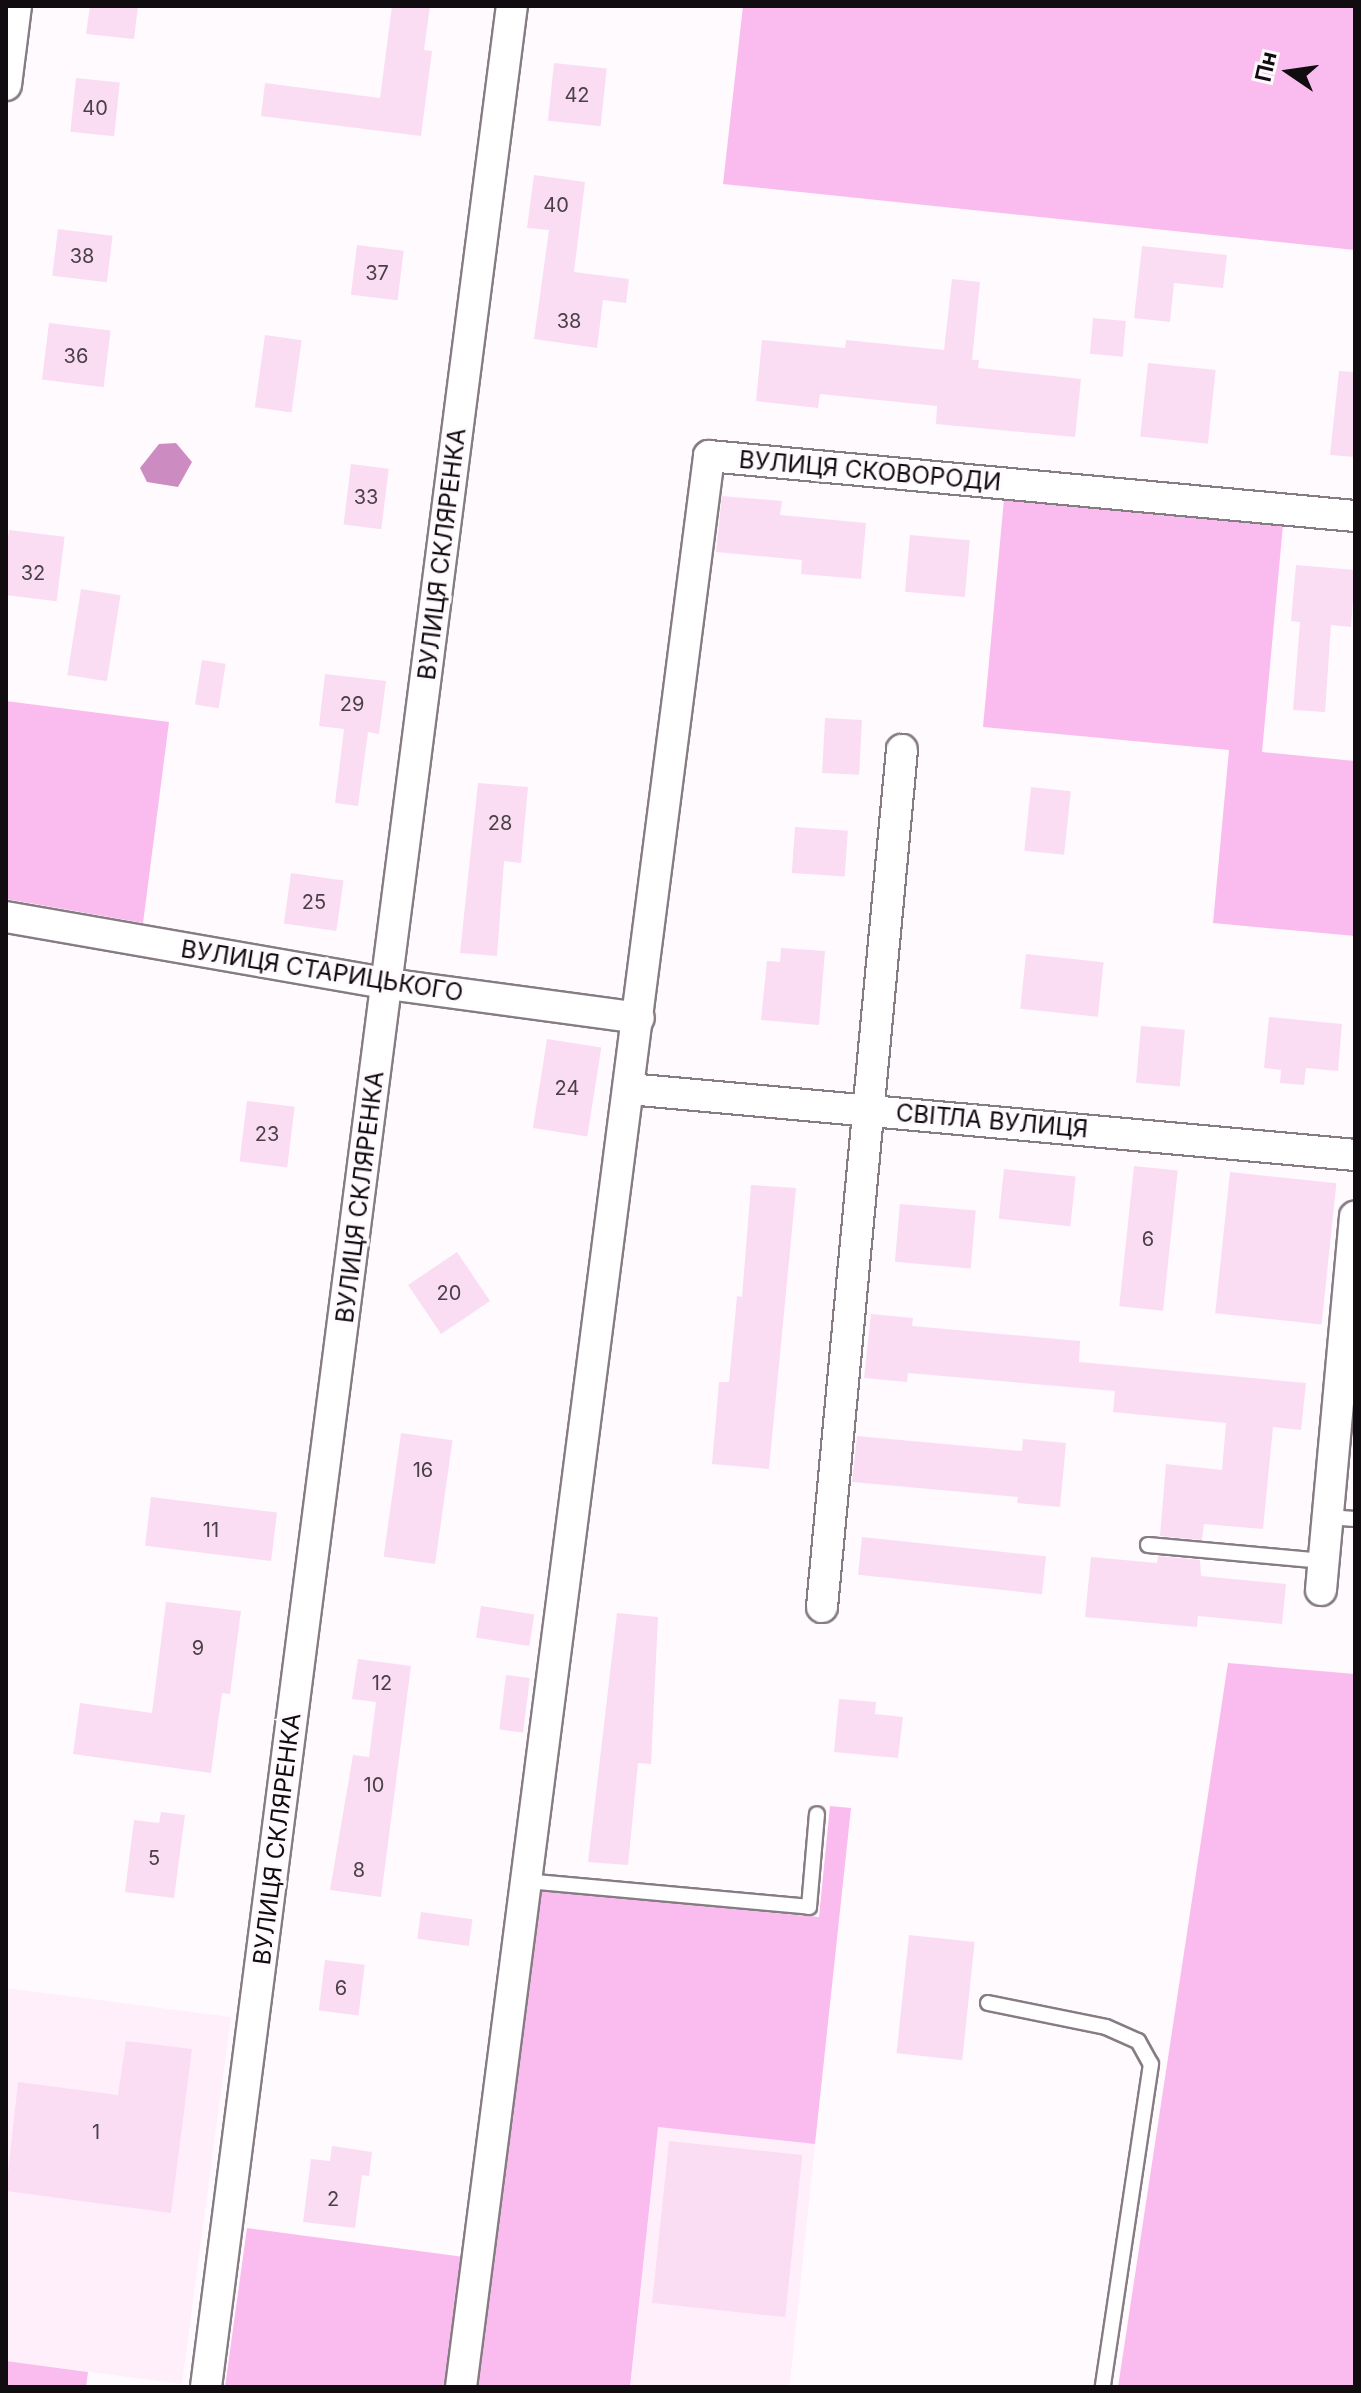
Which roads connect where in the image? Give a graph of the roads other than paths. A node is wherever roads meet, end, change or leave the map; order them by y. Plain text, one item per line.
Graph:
1 (16, 6) edge
2 (512, 6) edge
3 (6, 85) edge
4 (1355, 516) edge
5 (902, 750) dead end
6 (6, 917) edge
7 (388, 984) junction
8 (639, 1018) junction
9 (629, 1089) junction
10 (868, 1110) junction
11 (1355, 1155) edge
12 (1355, 1217) edge
13 (1341, 1518) edge
14 (1148, 1545) dead end
15 (1322, 1576) joint
16 (822, 1607) dead end
17 (817, 1814) dead end
18 (526, 1881) junction
19 (988, 2003) dead end
20 (206, 2387) edge
21 (461, 2387) edge
22 (1103, 2387) edge

1 - 3 street
2 - 7 street, ВУЛИЦЯ СКЛЯРЕНКА
4 - 8 street, ВУЛИЦЯ СКОВОРОДИ
5 - 10 street
6 - 7 street, ВУЛИЦЯ СТАРИЦЬКОГО
7 - 8 street, ВУЛИЦЯ СТАРИЦЬКОГО
7 - 20 street, ВУЛИЦЯ СКЛЯРЕНКА
8 - 9 street
9 - 10 street, СВІТЛА ВУЛИЦЯ
9 - 18 street
10 - 11 street, СВІТЛА ВУЛИЦЯ
10 - 16 street
12 - 13 street
13 - 15 street
14 - 15 lane
17 - 18 lane
18 - 21 street
19 - 22 lane

